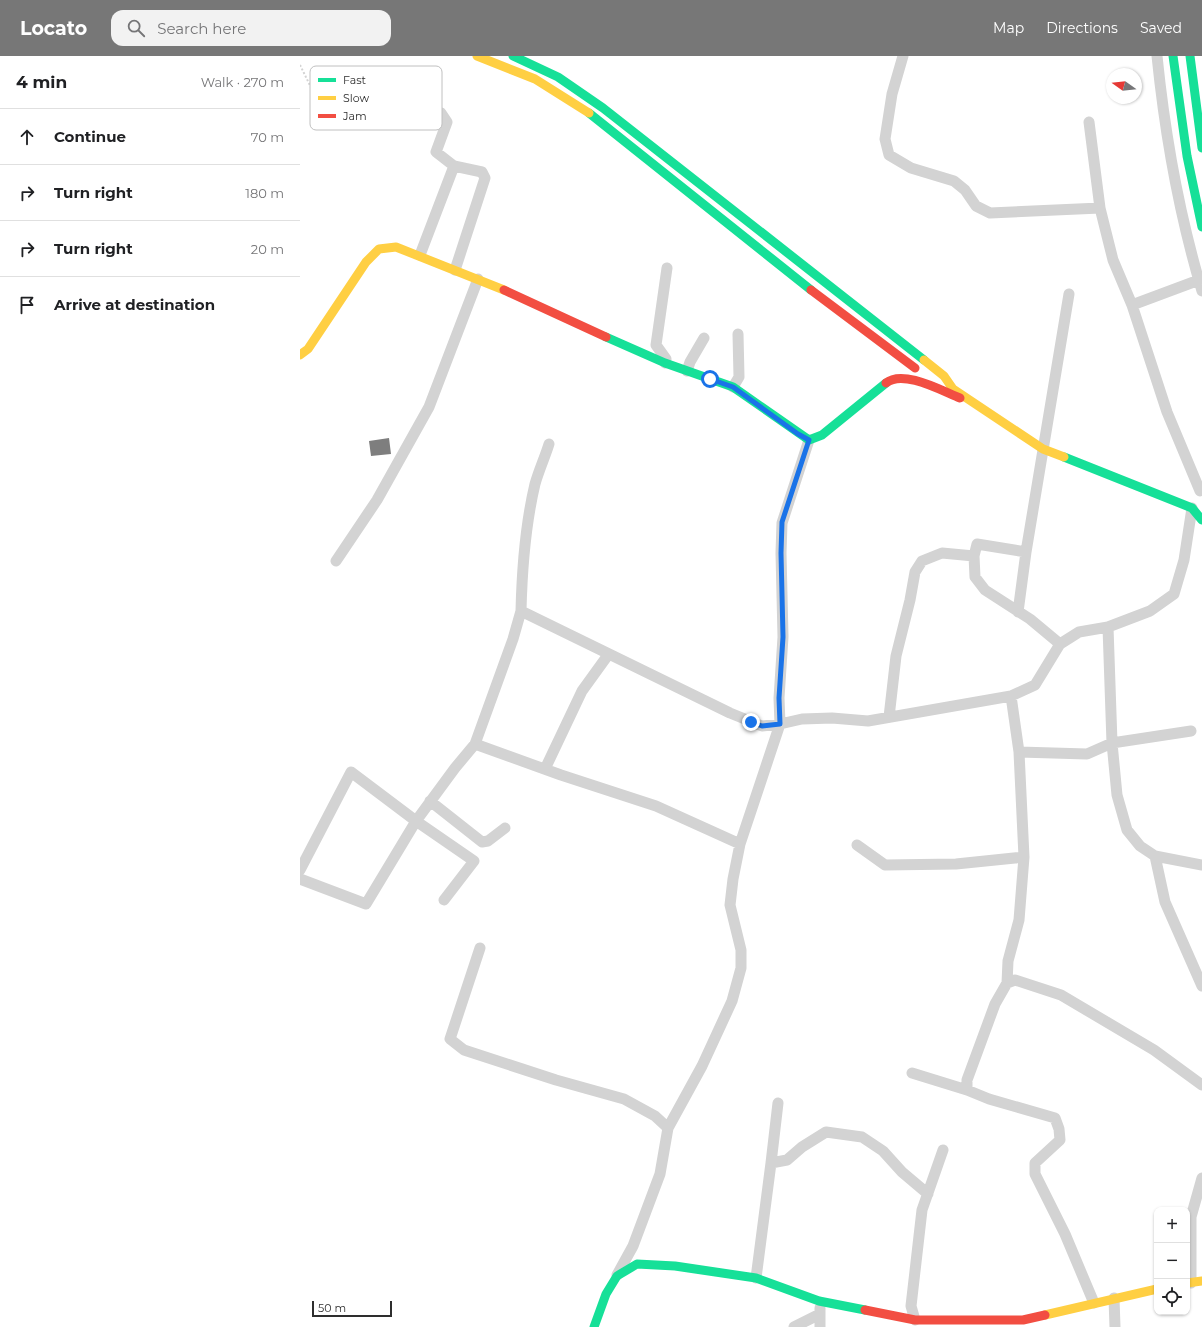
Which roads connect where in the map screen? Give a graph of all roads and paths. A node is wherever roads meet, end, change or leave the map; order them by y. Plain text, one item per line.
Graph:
1 (477, 56) edge
2 (513, 56) edge
3 (903, 56) edge
4 (1157, 56) edge
5 (1173, 56) edge
6 (1190, 56) edge
7 (300, 65) edge
8 (310, 85) edge
9 (442, 115) edge
10 (1089, 122) dead end
11 (1202, 148) edge
12 (454, 166) junction
13 (1100, 208) junction
14 (1202, 227) edge
15 (420, 255) junction
16 (667, 268) dead end
17 (455, 270) junction
18 (478, 279) junction
19 (1200, 285) edge
20 (1069, 294) dead end
21 (1132, 305) junction
22 (738, 334) dead end
23 (704, 338) dead end
24 (300, 355) edge
25 (665, 363) junction
26 (687, 371) junction
27 (733, 387) junction
28 (953, 389) junction
29 (974, 404) junction
30 (809, 440) junction
31 (549, 444) dead end
32 (1043, 449) junction
33 (1202, 490) edge
34 (1192, 508) junction
35 (1202, 520) edge
36 (1026, 552) junction
37 (974, 556) junction
38 (336, 561) dead end
39 (521, 612) junction
40 (1018, 612) junction
41 (1108, 627) junction
42 (1060, 644) junction
43 (608, 655) junction
44 (1011, 696) junction
45 (890, 717) junction
46 (780, 724) junction
47 (1192, 731) dead end
48 (1112, 743) junction
49 (475, 744) junction
50 (1019, 752) junction
51 (545, 769) junction
52 (430, 801) junction
53 (416, 821) junction
54 (505, 828) dead end
55 (740, 844) junction
56 (857, 845) dead end
57 (1155, 856) junction
58 (1024, 857) junction
59 (1202, 865) edge
60 (300, 870) edge
61 (300, 879) edge
62 (444, 900) dead end
63 (480, 948) dead end
64 (1007, 983) junction
65 (1202, 986) edge
66 (912, 1073) dead end
67 (1202, 1085) edge
68 (967, 1090) junction
69 (778, 1103) dead end
70 (668, 1128) junction
71 (942, 1150) dead end
72 (771, 1163) junction
73 (1202, 1178) edge
74 (928, 1194) junction
75 (617, 1276) junction
76 (756, 1278) junction
77 (1193, 1282) edge
78 (1154, 1290) edge
79 (1114, 1298) junction
80 (819, 1301) junction
81 (1094, 1303) junction
82 (820, 1314) junction
83 (915, 1320) junction
84 (594, 1327) edge
85 (794, 1327) edge
86 (820, 1327) edge
87 (1115, 1327) edge

1 - 28 main road
2 - 28 main road
3 - 13 street
4 - 19 street
5 - 14 main road
6 - 11 main road
7 - 8 path
9 - 12 street
10 - 13 street
12 - 15 street
12 - 17 street
13 - 21 street
15 - 17 main road
15 - 24 main road
16 - 25 street
17 - 18 main road
18 - 25 main road
18 - 38 street
19 - 21 street
20 - 32 street
21 - 33 street
22 - 27 street
23 - 26 street
25 - 26 main road
26 - 27 main road
27 - 30 main road
28 - 29 main road
29 - 30 main road
29 - 32 main road
30 - 46 street
31 - 39 street
32 - 34 main road
32 - 36 street
34 - 35 main road
34 - 41 street
36 - 37 street
36 - 40 street
37 - 40 street
37 - 45 street
39 - 43 street
39 - 49 street
40 - 42 street
41 - 42 street
41 - 48 street
42 - 44 street
43 - 46 street
43 - 51 street
44 - 45 street
44 - 50 street
45 - 46 street
46 - 55 street
47 - 48 street
48 - 50 street
48 - 57 street
49 - 51 street
49 - 52 street
50 - 58 street
51 - 55 street
52 - 53 street
52 - 54 street
53 - 60 street
53 - 61 street
53 - 62 street
55 - 70 street
56 - 58 street
57 - 59 street
57 - 65 street
58 - 64 street
63 - 70 street
64 - 67 street
64 - 68 street
66 - 68 street
68 - 81 street
69 - 72 street
70 - 75 street
71 - 74 street
72 - 74 street
72 - 76 street
73 - 77 street
74 - 83 street
75 - 76 main road
75 - 84 main road
76 - 80 main road
78 - 79 main road
79 - 81 main road
79 - 87 street
80 - 82 street
80 - 83 main road
81 - 83 main road
82 - 85 street
82 - 86 street

